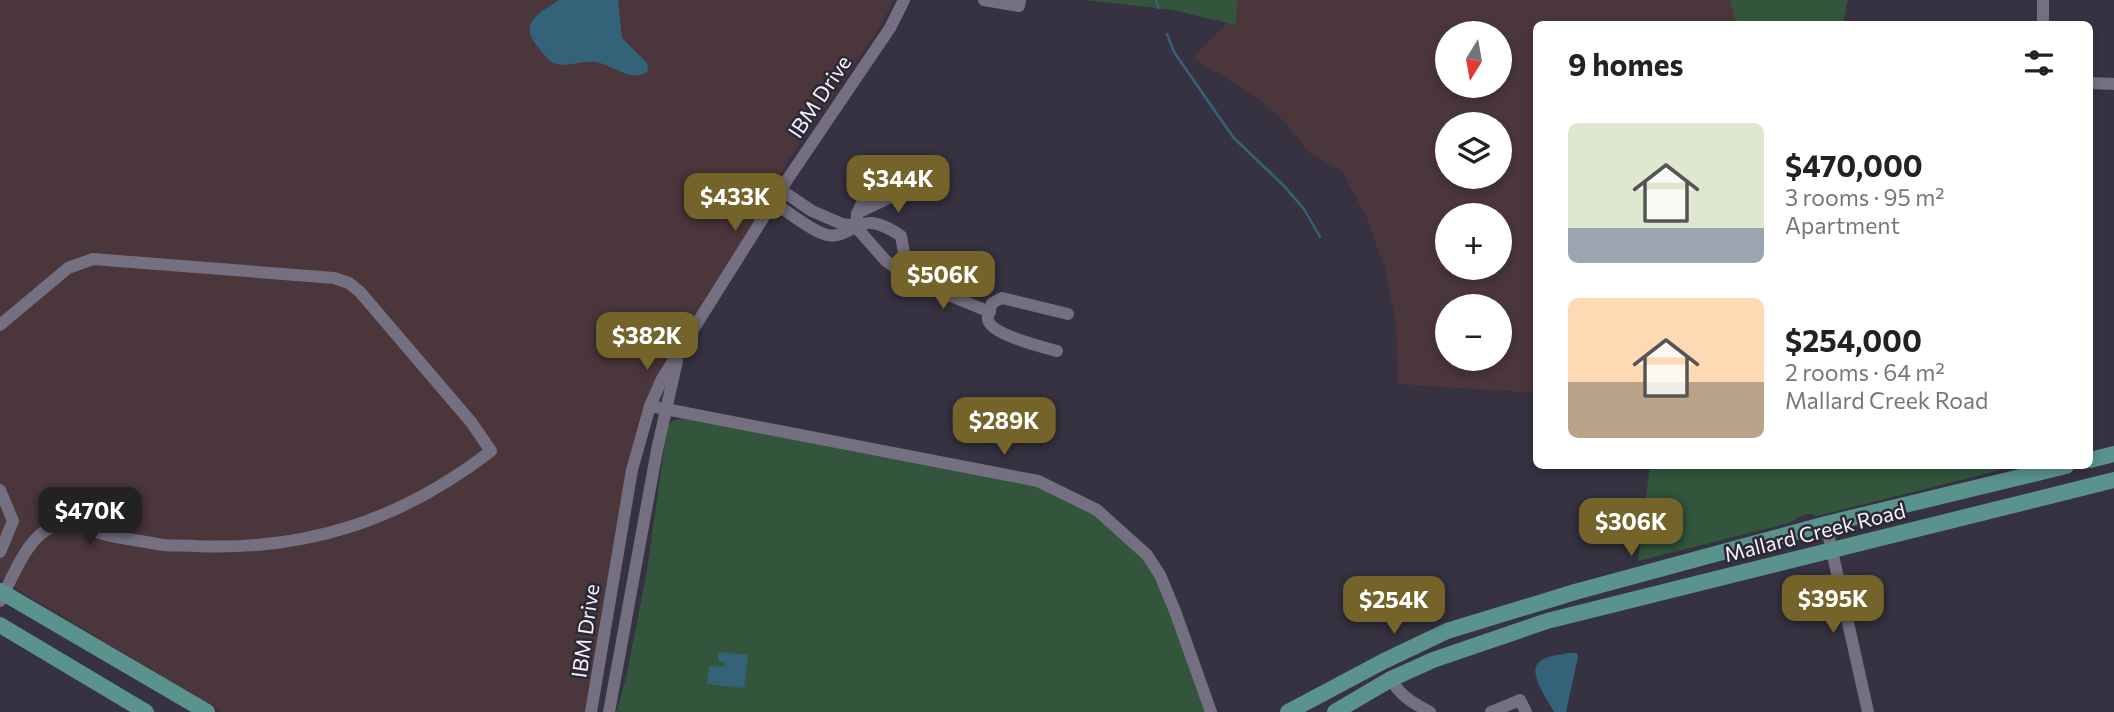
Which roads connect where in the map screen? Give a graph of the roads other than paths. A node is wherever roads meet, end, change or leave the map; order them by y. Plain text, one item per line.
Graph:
1 (904, 0) edge
2 (984, 0) edge
3 (1020, 0) edge
4 (2043, 0) edge
5 (2043, 21) edge
6 (2093, 83) edge
7 (2114, 84) edge
8 (907, 179) dead end
9 (781, 190) junction
10 (774, 203) junction
11 (856, 220) junction
12 (912, 278) junction
13 (990, 312) junction
14 (1068, 314) dead end
15 (0, 325) edge
16 (1057, 351) dead end
17 (678, 358) junction
18 (650, 406) junction
19 (666, 411) junction
20 (2114, 454) edge
21 (2093, 459) edge
22 (2042, 469) edge
23 (2114, 480) edge
24 (0, 490) edge
25 (1826, 524) junction
26 (1832, 551) junction
27 (0, 552) edge
28 (1, 595) edge
29 (0, 625) edge
30 (1391, 679) junction
31 (146, 712) edge
32 (206, 712) edge
33 (592, 712) edge
34 (609, 712) edge
35 (1211, 712) edge
36 (1288, 712) edge
37 (1335, 712) edge
38 (1430, 712) edge
39 (1491, 712) edge
40 (1526, 712) edge
41 (1868, 712) edge

1 - 9 street, IBM Drive
2 - 3 street
4 - 5 street
6 - 7 street
8 - 11 street
9 - 10 street, IBM Drive
9 - 11 street
10 - 11 street
10 - 17 street, IBM Drive
11 - 12 street
11 - 12 street
12 - 13 street
13 - 14 street
13 - 16 street
15 - 28 street
17 - 18 street, IBM Drive
17 - 19 street, IBM Drive
18 - 19 street
18 - 33 street, IBM Drive
19 - 34 street, IBM Drive
19 - 35 street
20 - 21 main road
22 - 25 main road, Mallard Creek Road
23 - 26 main road, Mallard Creek Road
24 - 27 street
25 - 26 street
25 - 36 main road, Mallard Creek Road
26 - 30 main road, Mallard Creek Road
26 - 41 street
28 - 32 main road
29 - 31 main road
30 - 37 main road, Mallard Creek Road
30 - 38 street
39 - 40 street

